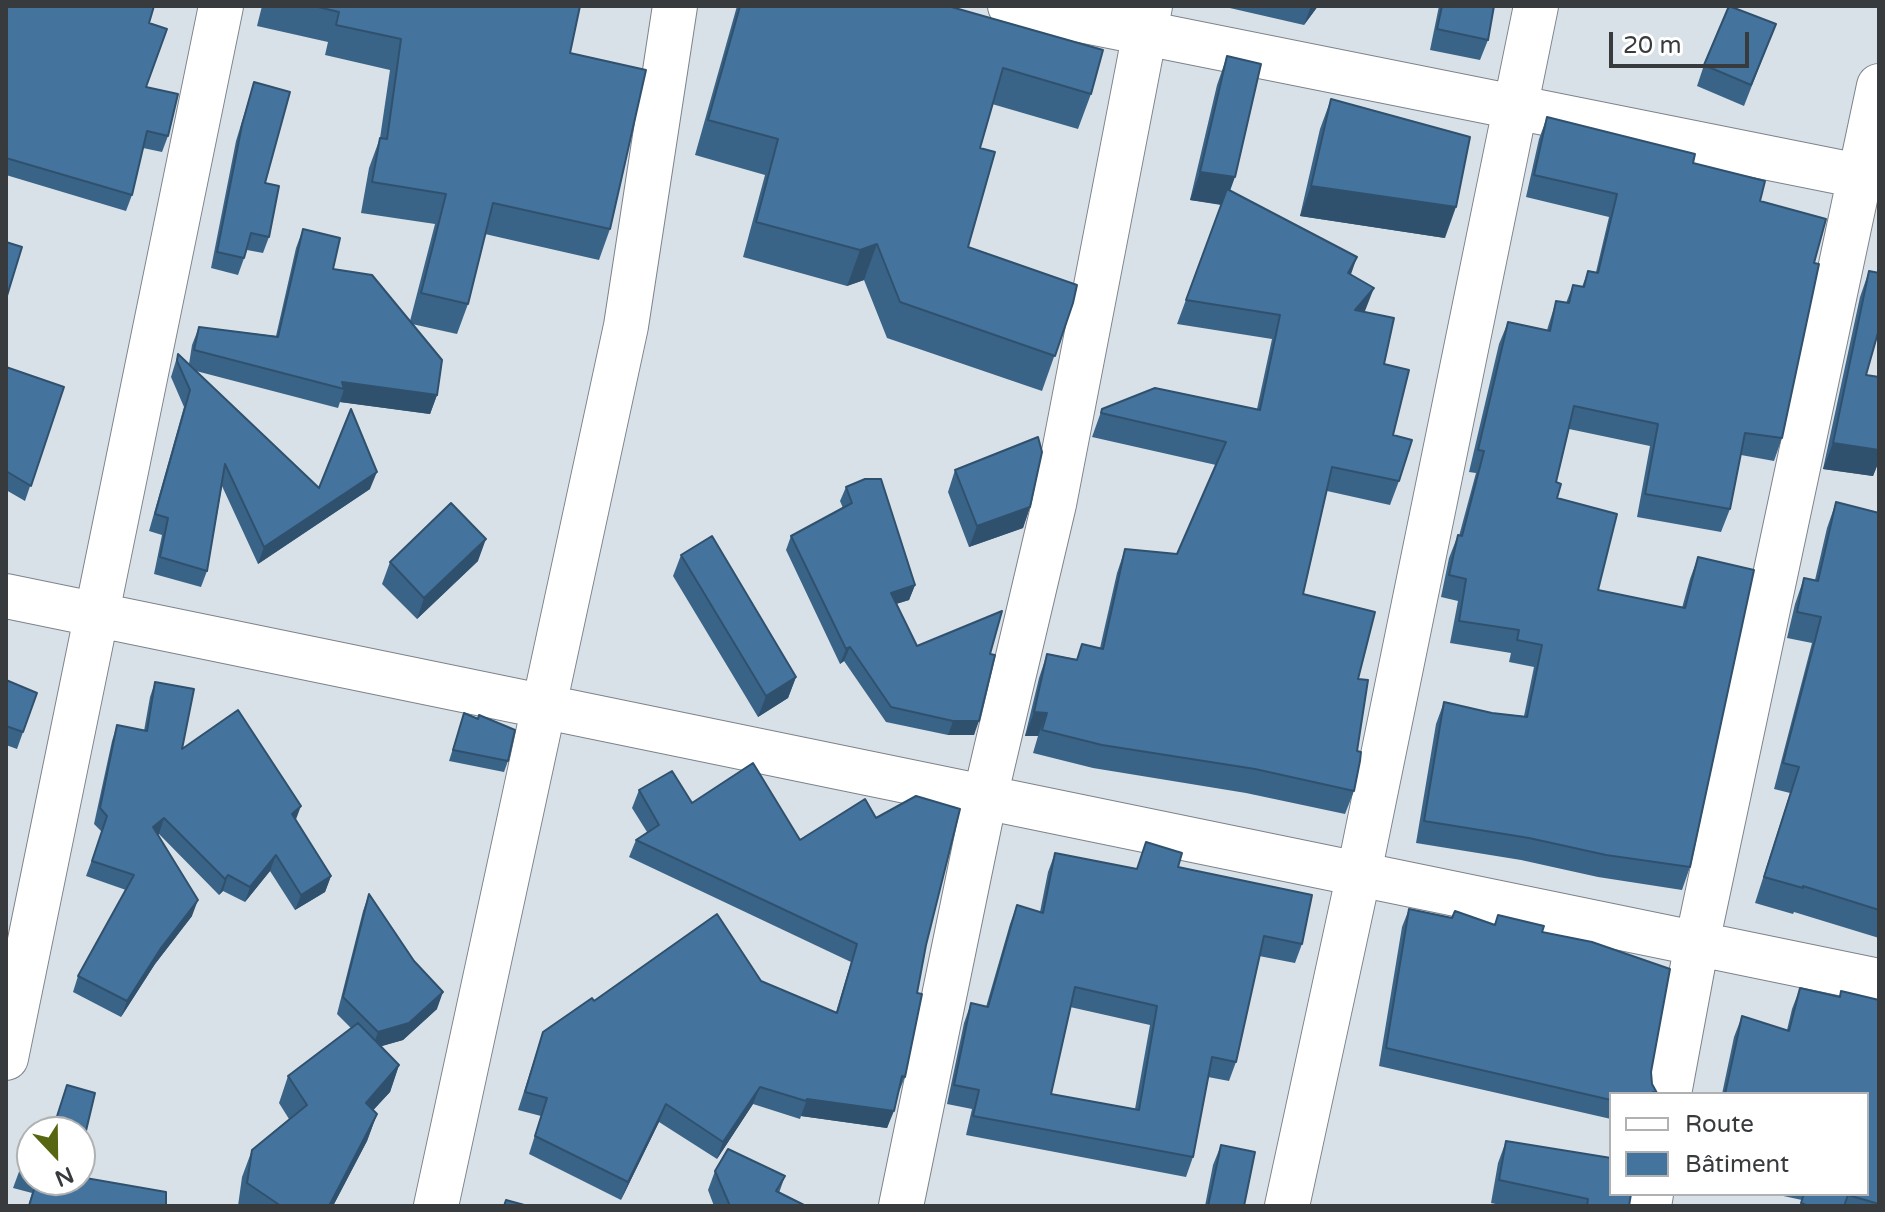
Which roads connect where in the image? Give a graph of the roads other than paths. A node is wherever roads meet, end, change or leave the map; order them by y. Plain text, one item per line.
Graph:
1 (221, 6) edge
2 (675, 6) edge
3 (1010, 6) edge
4 (1536, 6) edge
5 (1147, 20) edge
6 (1879, 86) edge
7 (1516, 107) junction
8 (1870, 178) edge
9 (6, 596) edge
10 (97, 615) junction
11 (543, 707) junction
12 (985, 797) junction
13 (1359, 873) junction
14 (1697, 943) junction
15 (1879, 981) edge
16 (6, 1058) edge
17 (1669, 1092) edge
18 (436, 1206) edge
19 (901, 1206) edge
20 (1287, 1206) edge

1 - 10 street
2 - 11 street
3 - 5 street
4 - 7 street
5 - 7 street
5 - 12 street
6 - 8 street
7 - 8 street
7 - 13 street
8 - 14 street
9 - 10 street
10 - 11 street
10 - 16 street
11 - 12 street
11 - 18 street
12 - 13 street
12 - 19 street
13 - 14 street
13 - 20 street
14 - 15 street
14 - 17 street

